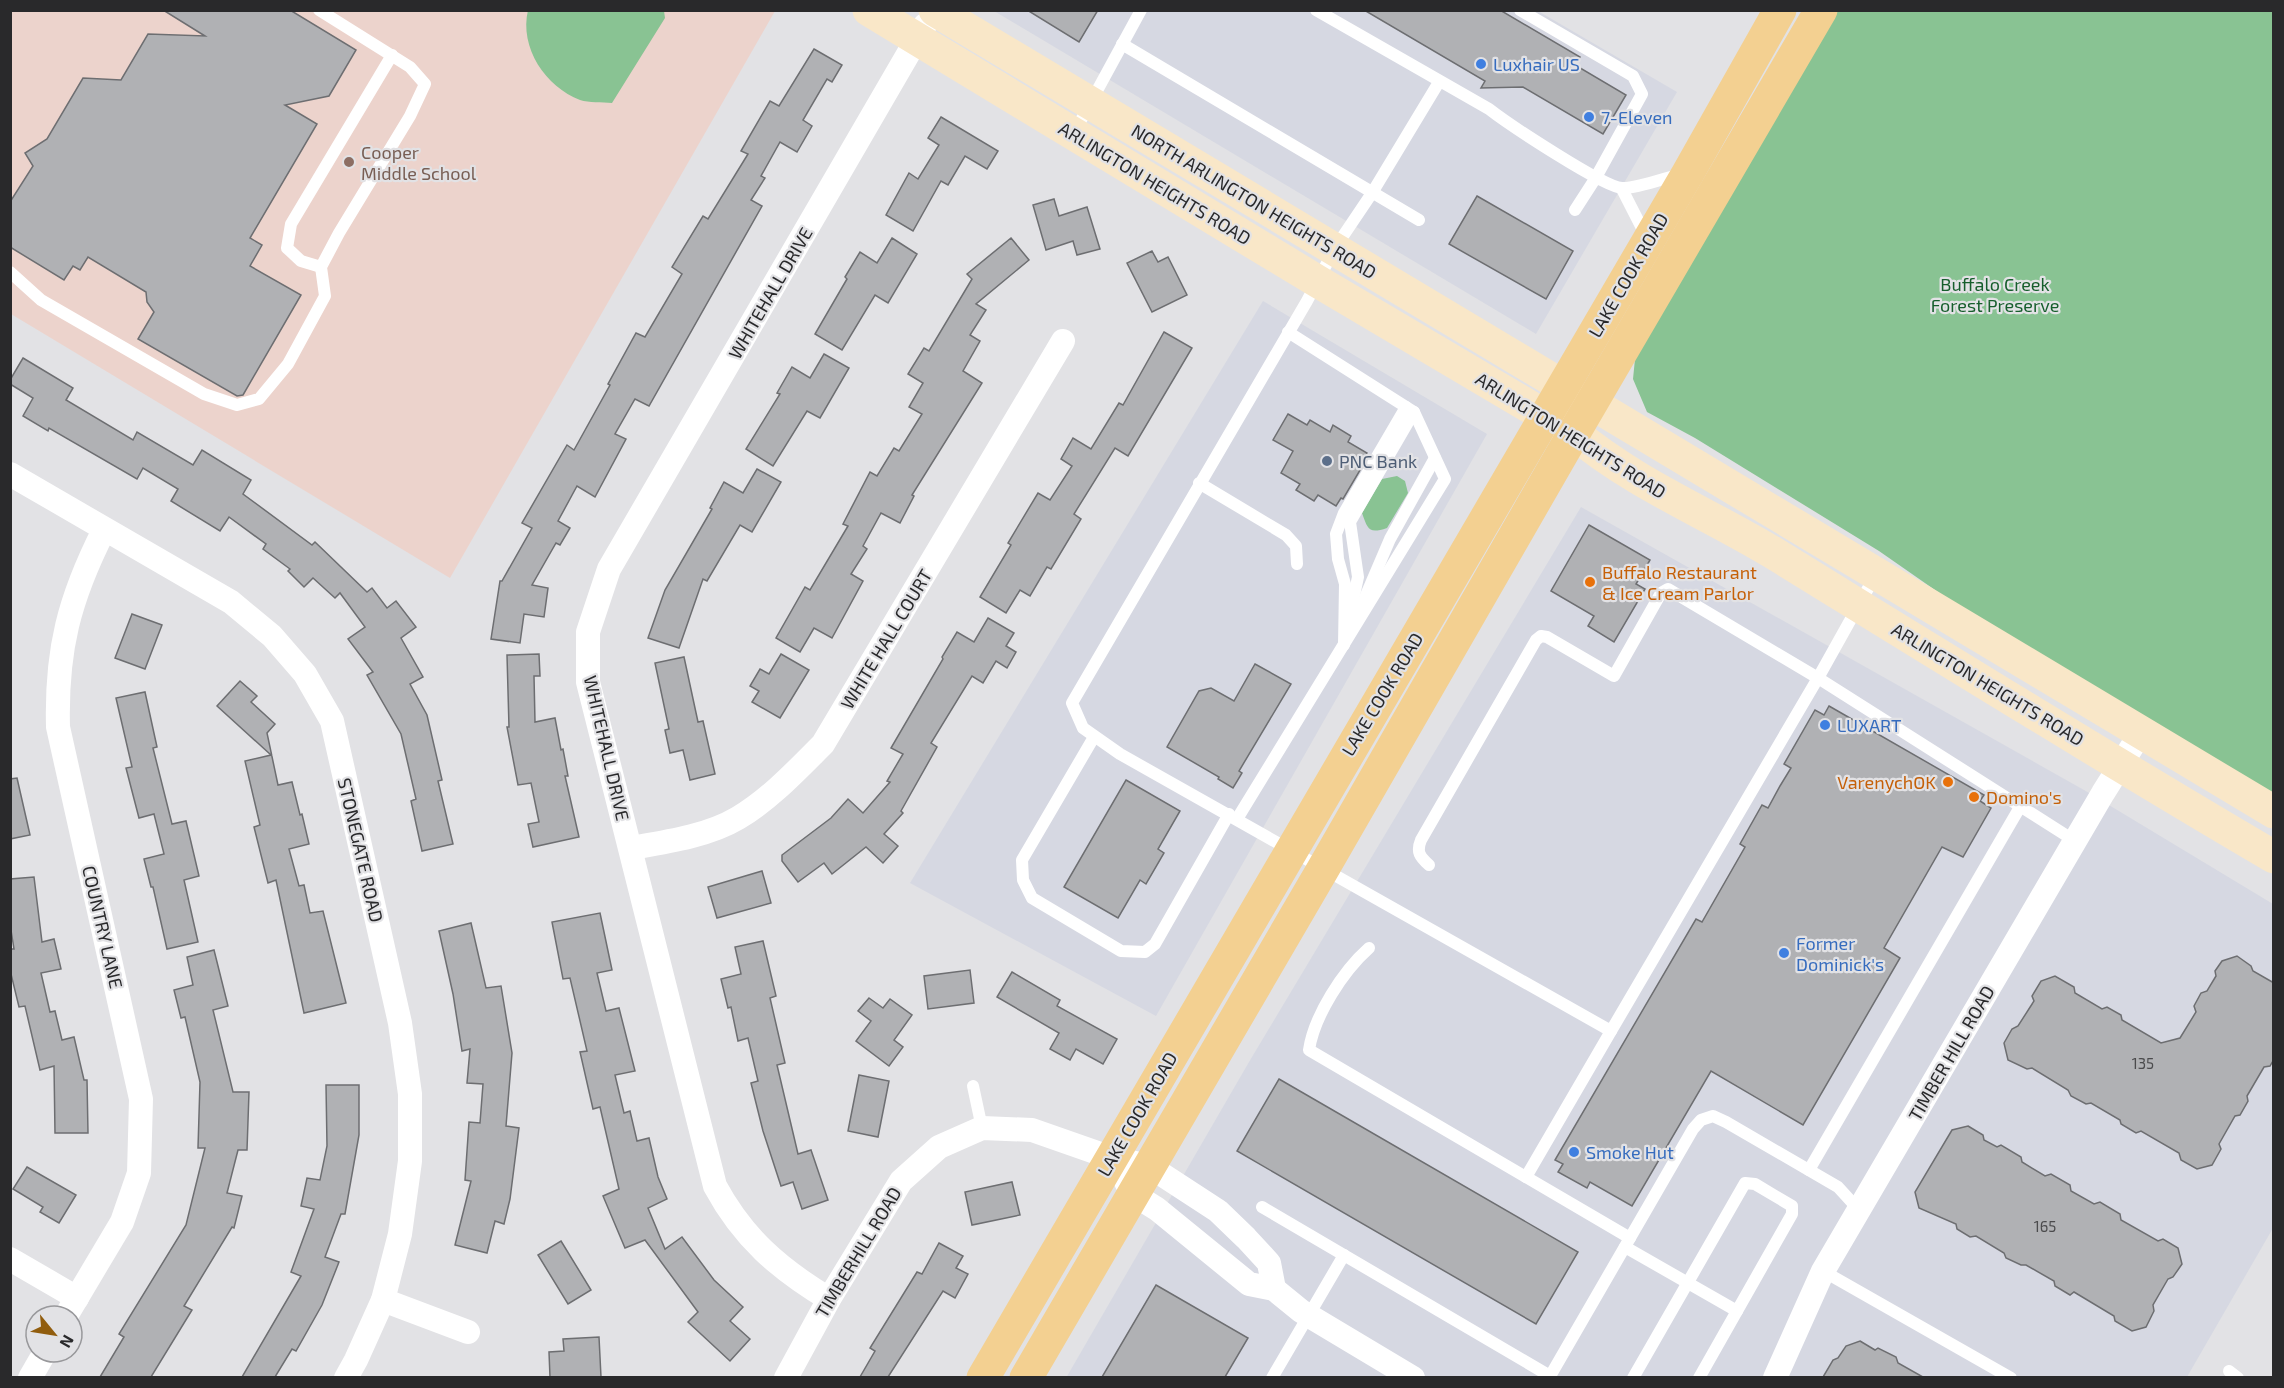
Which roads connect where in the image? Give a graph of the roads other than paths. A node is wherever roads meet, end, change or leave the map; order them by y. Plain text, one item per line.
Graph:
1 (320, 10) edge
2 (869, 10) edge
3 (935, 10) edge
4 (1141, 10) edge
5 (1316, 10) edge
6 (1520, 10) edge
7 (1780, 10) edge
8 (1821, 10) edge
9 (917, 40) junction
10 (1122, 44) junction
11 (392, 55) junction
12 (1439, 82) junction
13 (1091, 102) junction
14 (1074, 134) junction
15 (1688, 173) junction
16 (1595, 179) junction
17 (1622, 189) junction
18 (1372, 193) junction
19 (1575, 210) dead end
20 (1419, 220) dead end
21 (1648, 240) junction
22 (1335, 248) junction
23 (321, 267) junction
24 (10, 272) edge
25 (1317, 281) junction
26 (1288, 332) junction
27 (1063, 341) dead end
28 (1575, 394) junction
29 (1410, 410) junction
30 (1546, 416) junction
31 (1574, 433) junction
32 (1435, 458) junction
33 (10, 474) edge
34 (1199, 483) junction
35 (104, 530) junction
36 (1297, 564) dead end
37 (1876, 575) junction
38 (1858, 605) junction
39 (1344, 646) junction
40 (1818, 678) junction
41 (2140, 734) junction
42 (1094, 737) junction
43 (2120, 765) junction
44 (2020, 807) junction
45 (2274, 812) edge
46 (1233, 817) junction
47 (2075, 841) junction
48 (631, 848) junction
49 (1290, 850) junction
50 (2274, 857) edge
51 (1429, 865) dead end
52 (1323, 869) junction
53 (1369, 948) dead end
54 (1611, 1032) junction
55 (974, 1086) dead end
56 (982, 1128) junction
57 (1112, 1158) junction
58 (1809, 1170) junction
59 (1526, 1177) junction
60 (1141, 1180) junction
61 (1262, 1207) dead end
62 (1859, 1210) junction
63 (1627, 1243) junction
64 (1344, 1255) junction
65 (10, 1259) edge
66 (1823, 1271) junction
67 (1688, 1283) junction
68 (1274, 1289) junction
69 (829, 1299) junction
70 (383, 1300) junction
71 (67, 1304) edge
72 (73, 1304) edge
73 (1737, 1311) junction
74 (1308, 1316) junction
75 (468, 1332) dead end
76 (38, 1364) edge
77 (30, 1377) edge
78 (346, 1377) edge
79 (786, 1377) edge
80 (983, 1377) edge
81 (1026, 1377) edge
82 (1272, 1377) edge
83 (1413, 1377) edge
84 (1550, 1377) edge
85 (1633, 1377) edge
86 (1699, 1377) edge
87 (1775, 1377) edge
88 (2011, 1377) edge

1 - 11 lane
2 - 9 main road, ARLINGTON HEIGHTS ROAD
3 - 9 street, WHITEHALL DRIVE
3 - 13 main road, NORTH ARLINGTON HEIGHTS ROAD
4 - 10 lane
5 - 12 lane
6 - 16 lane
7 - 15 main road, LAKE COOK ROAD
8 - 28 main road, LAKE COOK ROAD
9 - 14 main road, ARLINGTON HEIGHTS ROAD
9 - 48 street, WHITEHALL DRIVE
10 - 13 lane
10 - 18 lane
11 - 23 lane
11 - 23 lane
12 - 16 lane
12 - 18 lane
13 - 14 lane
13 - 22 main road, NORTH ARLINGTON HEIGHTS ROAD
14 - 25 main road, ARLINGTON HEIGHTS ROAD
15 - 17 lane
15 - 21 main road, LAKE COOK ROAD
16 - 17 lane
16 - 19 lane
17 - 21 lane
18 - 20 lane
18 - 22 lane
21 - 28 main road, LAKE COOK ROAD
22 - 25 lane
22 - 28 main road, NORTH ARLINGTON HEIGHTS ROAD
23 - 24 lane
25 - 26 lane
25 - 30 main road, ARLINGTON HEIGHTS ROAD
26 - 29 lane
26 - 34 lane
27 - 48 street, WHITE HALL COURT
28 - 30 main road, LAKE COOK ROAD
28 - 31 main road, LAKE COOK ROAD
28 - 37 main road, ARLINGTON HEIGHTS ROAD
29 - 32 lane
29 - 39 lane
29 - 39 lane
30 - 31 main road, ARLINGTON HEIGHTS ROAD
30 - 49 main road, LAKE COOK ROAD
31 - 38 main road, ARLINGTON HEIGHTS ROAD
31 - 52 main road, LAKE COOK ROAD
32 - 39 lane
32 - 39 lane
33 - 35 street, STONEGATE ROAD
34 - 36 lane
34 - 42 lane
35 - 70 street, STONEGATE ROAD
35 - 72 street, COUNTRY LANE
37 - 38 lane
37 - 41 main road, ARLINGTON HEIGHTS ROAD
38 - 40 lane
38 - 43 main road, ARLINGTON HEIGHTS ROAD
39 - 46 lane
40 - 44 lane
40 - 51 lane
40 - 54 lane
41 - 43 street, TIMBER HILL ROAD
41 - 45 main road, ARLINGTON HEIGHTS ROAD
42 - 46 lane
42 - 46 lane
43 - 47 street, TIMBER HILL ROAD
43 - 50 main road, ARLINGTON HEIGHTS ROAD
44 - 47 lane
44 - 58 lane
46 - 49 lane
47 - 62 street, TIMBER HILL ROAD
48 - 69 street, WHITEHALL DRIVE
49 - 52 lane
49 - 57 main road, LAKE COOK ROAD
52 - 54 lane
52 - 60 main road, LAKE COOK ROAD
53 - 59 lane
54 - 59 lane
55 - 56 lane
56 - 57 street, TIMBERHILL ROAD
56 - 69 street, TIMBERHILL ROAD
57 - 60 street
57 - 80 main road, LAKE COOK ROAD
58 - 62 lane
58 - 63 lane
59 - 63 lane
60 - 68 street
60 - 68 street
60 - 81 main road, LAKE COOK ROAD
61 - 64 lane
62 - 66 street, TIMBER HILL ROAD
63 - 67 lane
63 - 84 lane
64 - 74 lane
64 - 84 lane
65 - 71 street
66 - 87 street, TIMBER HILL ROAD
66 - 88 lane
67 - 73 lane
67 - 73 lane
67 - 85 lane
68 - 74 street
69 - 79 street, TIMBERHILL ROAD
70 - 75 street
70 - 78 street, STONEGATE ROAD
73 - 86 lane
74 - 82 lane
74 - 83 street
76 - 77 street

